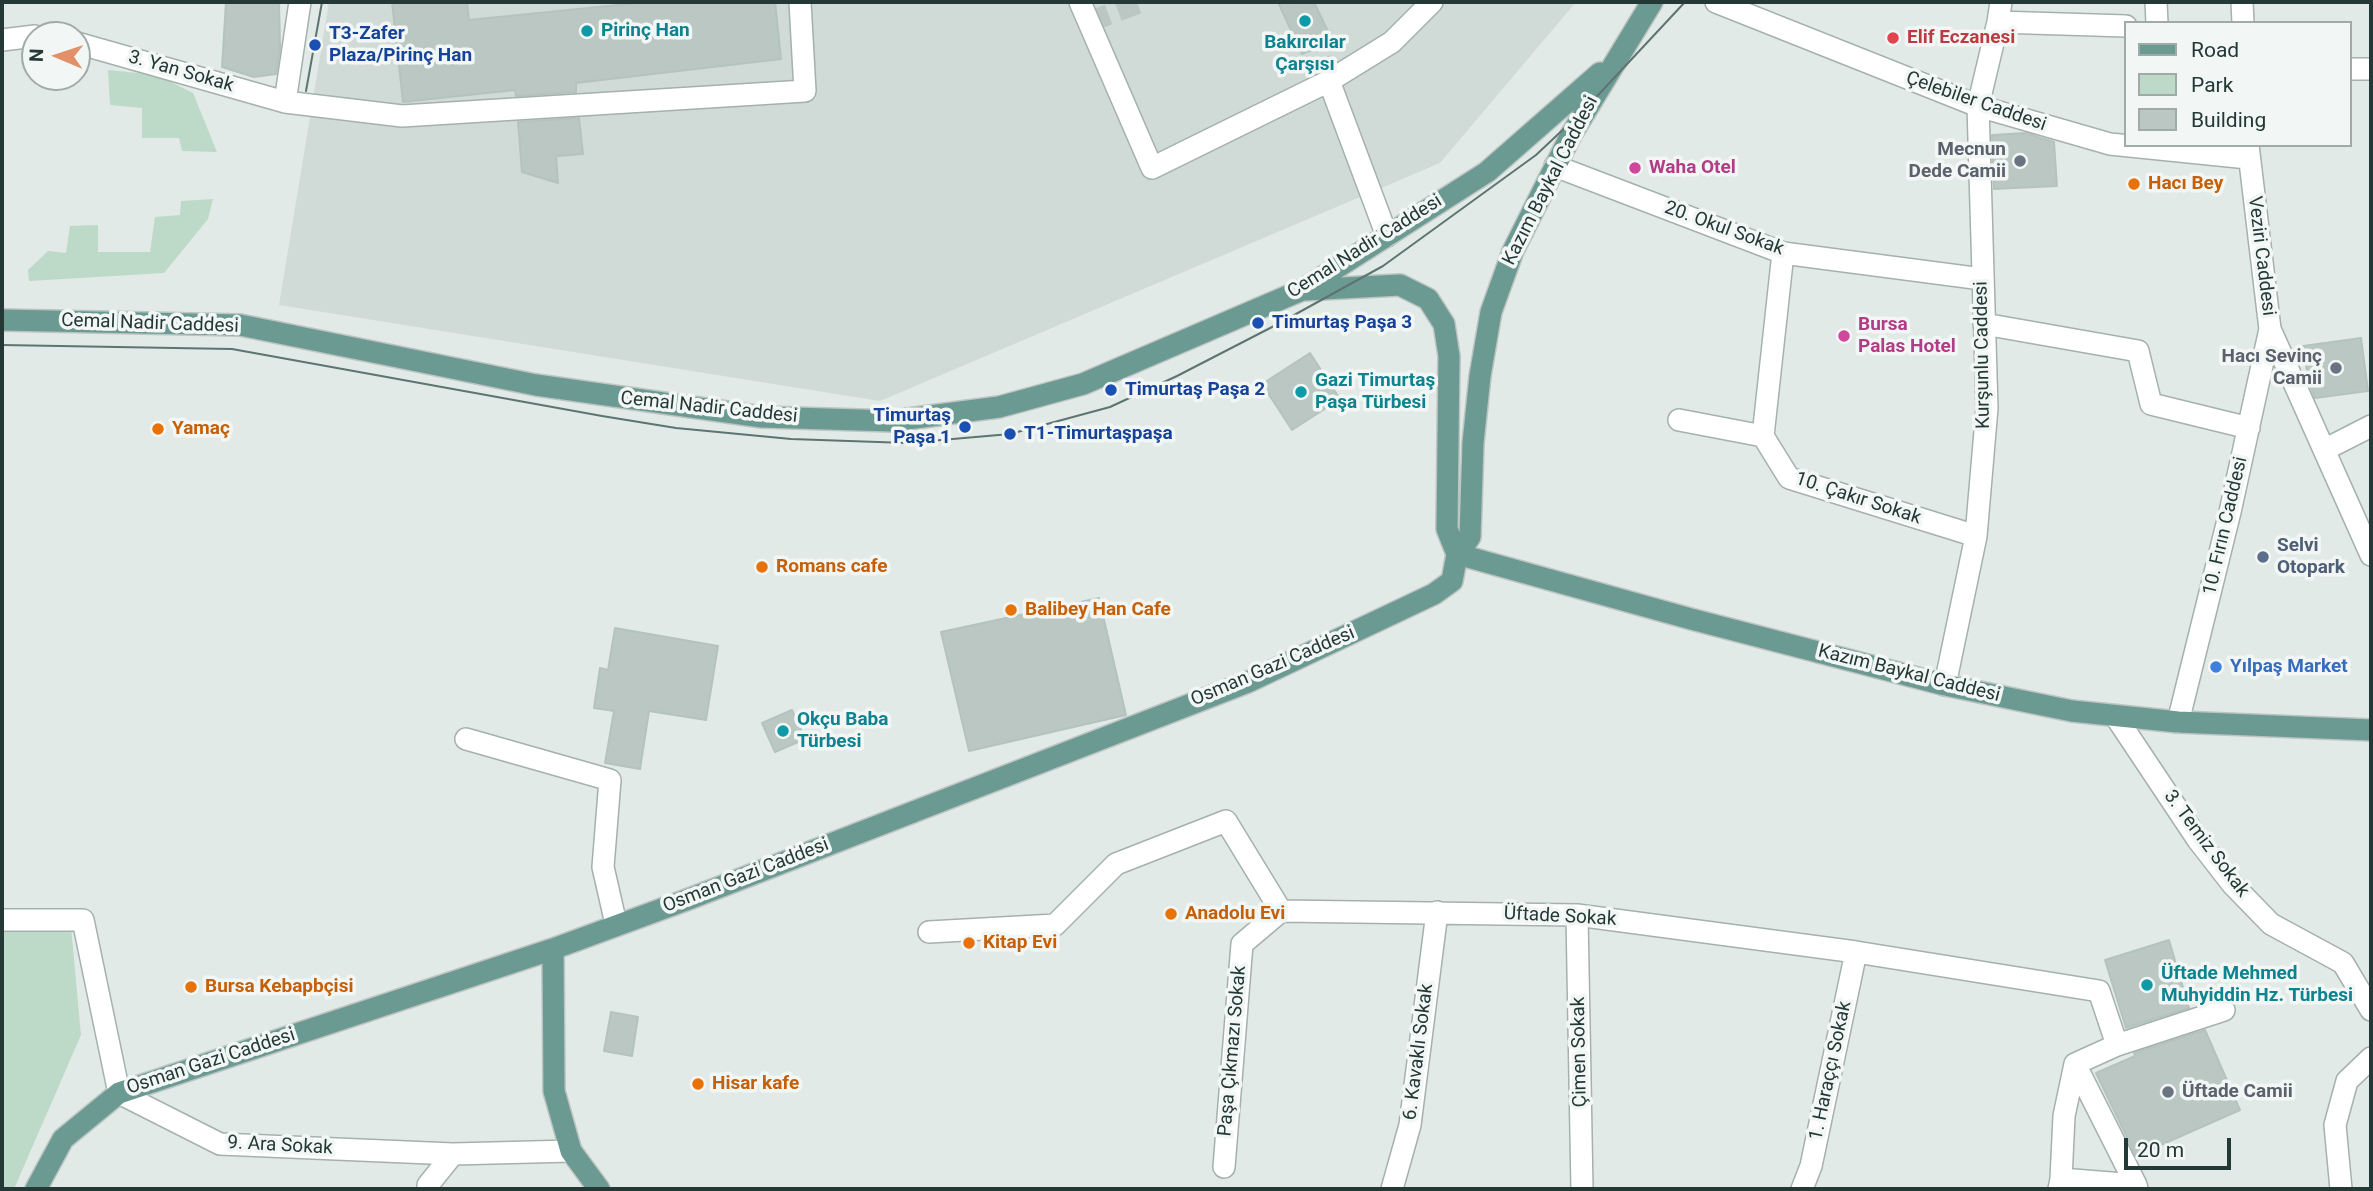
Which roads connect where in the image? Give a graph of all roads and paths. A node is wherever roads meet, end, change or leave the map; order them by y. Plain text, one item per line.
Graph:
1 (300, 2) edge
2 (800, 2) edge
3 (1080, 2) edge
4 (1432, 2) edge
5 (1652, 2) edge
6 (1716, 2) edge
7 (2156, 2) edge
8 (2242, 2) edge
9 (2000, 12) edge
10 (2157, 21) edge
11 (2243, 21) edge
12 (2124, 26) edge
13 (21, 38) edge
14 (2, 40) edge
15 (91, 47) edge
16 (1617, 58) junction
17 (2352, 69) edge
18 (2371, 69) edge
19 (1329, 81) junction
20 (285, 102) junction
21 (1978, 106) junction
22 (2124, 145) edge
23 (2168, 148) edge
24 (2248, 151) edge
25 (1555, 166) junction
26 (1387, 236) junction
27 (1783, 253) junction
28 (1982, 279) junction
29 (1302, 290) junction
30 (2, 320) edge
31 (1984, 324) junction
32 (2270, 330) junction
33 (1679, 420) dead end
34 (2371, 426) edge
35 (2249, 428) junction
36 (1763, 436) junction
37 (2324, 450) junction
38 (1976, 536) junction
39 (1457, 554) junction
40 (2371, 555) edge
41 (1945, 685) junction
42 (2116, 717) junction
43 (2178, 722) junction
44 (2371, 730) edge
45 (466, 739) dead end
46 (1281, 911) junction
47 (1437, 912) junction
48 (1577, 915) junction
49 (2, 920) edge
50 (616, 924) junction
51 (929, 932) dead end
52 (553, 948) junction
53 (1856, 952) junction
54 (2224, 1010) dead end
55 (2371, 1010) edge
56 (2117, 1045) junction
57 (2371, 1058) edge
58 (2075, 1064) junction
59 (119, 1093) junction
60 (571, 1151) junction
61 (453, 1154) junction
62 (1224, 1167) dead end
63 (2060, 1184) edge
64 (2136, 1187) edge
65 (36, 1189) edge
66 (428, 1189) edge
67 (599, 1189) edge
68 (1392, 1189) edge
69 (1582, 1189) edge
70 (1802, 1189) edge
71 (2341, 1189) edge

1 - 20 street
2 - 20 street, 3. Yan Sokak
3 - 19 street
4 - 19 street
5 - 16 main road
6 - 21 street, Çelebiler Caddesi
7 - 10 street
8 - 11 street
9 - 12 street
9 - 21 street, Kurşunlu Caddesi
13 - 14 street
15 - 20 street, 3. Yan Sokak
16 - 25 main road, Kazım Baykal Caddesi
16 - 26 main road, Cemal Nadir Caddesi
17 - 18 street
19 - 26 street
21 - 22 street, Çelebiler Caddesi
21 - 28 street, Kurşunlu Caddesi
23 - 24 street, Çelebiler Caddesi
24 - 32 street, Veziri Caddesi
25 - 27 street, 20. Okul Sokak
25 - 39 main road, Kazım Baykal Caddesi
26 - 29 main road, Cemal Nadir Caddesi
27 - 28 street, 20. Okul Sokak
27 - 36 street
28 - 31 street, Kurşunlu Caddesi
29 - 30 main road, Cemal Nadir Caddesi
29 - 39 main road
31 - 35 street
31 - 38 street, Kurşunlu Caddesi
32 - 35 street, 10. Fırın Caddesi
32 - 37 street, Veziri Caddesi
33 - 36 street
34 - 37 street
35 - 43 street, 10. Fırın Caddesi
36 - 38 street, 10. Çakır Sokak
37 - 40 street, Veziri Caddesi
38 - 41 street, Kurşunlu Caddesi
39 - 41 main road, Kazım Baykal Caddesi
39 - 50 main road, Osman Gazi Caddesi
41 - 42 main road, Kazım Baykal Caddesi
42 - 43 main road, Kazım Baykal Caddesi
42 - 55 street, 3. Temiz Sokak
43 - 44 main road, Kazım Baykal Caddesi
45 - 50 street
46 - 47 street, Üftade Sokak
46 - 51 street
46 - 62 street, Paşa Çıkmazı Sokak
47 - 48 street, Üftade Sokak
47 - 68 street, 6. Kavaklı Sokak
48 - 53 street, Üftade Sokak
48 - 69 street, Çimen Sokak
49 - 59 street
50 - 52 main road, Osman Gazi Caddesi
52 - 59 main road, Osman Gazi Caddesi
52 - 60 main road
53 - 56 street, Üftade Sokak
53 - 70 street, 1. Haraççı Sokak
54 - 56 street
56 - 58 street
57 - 71 street
58 - 63 street
58 - 64 street
59 - 61 street, 9. Ara Sokak
59 - 65 main road, Osman Gazi Caddesi
60 - 61 street, 9. Ara Sokak
60 - 67 main road
61 - 66 street
63 - 64 street

